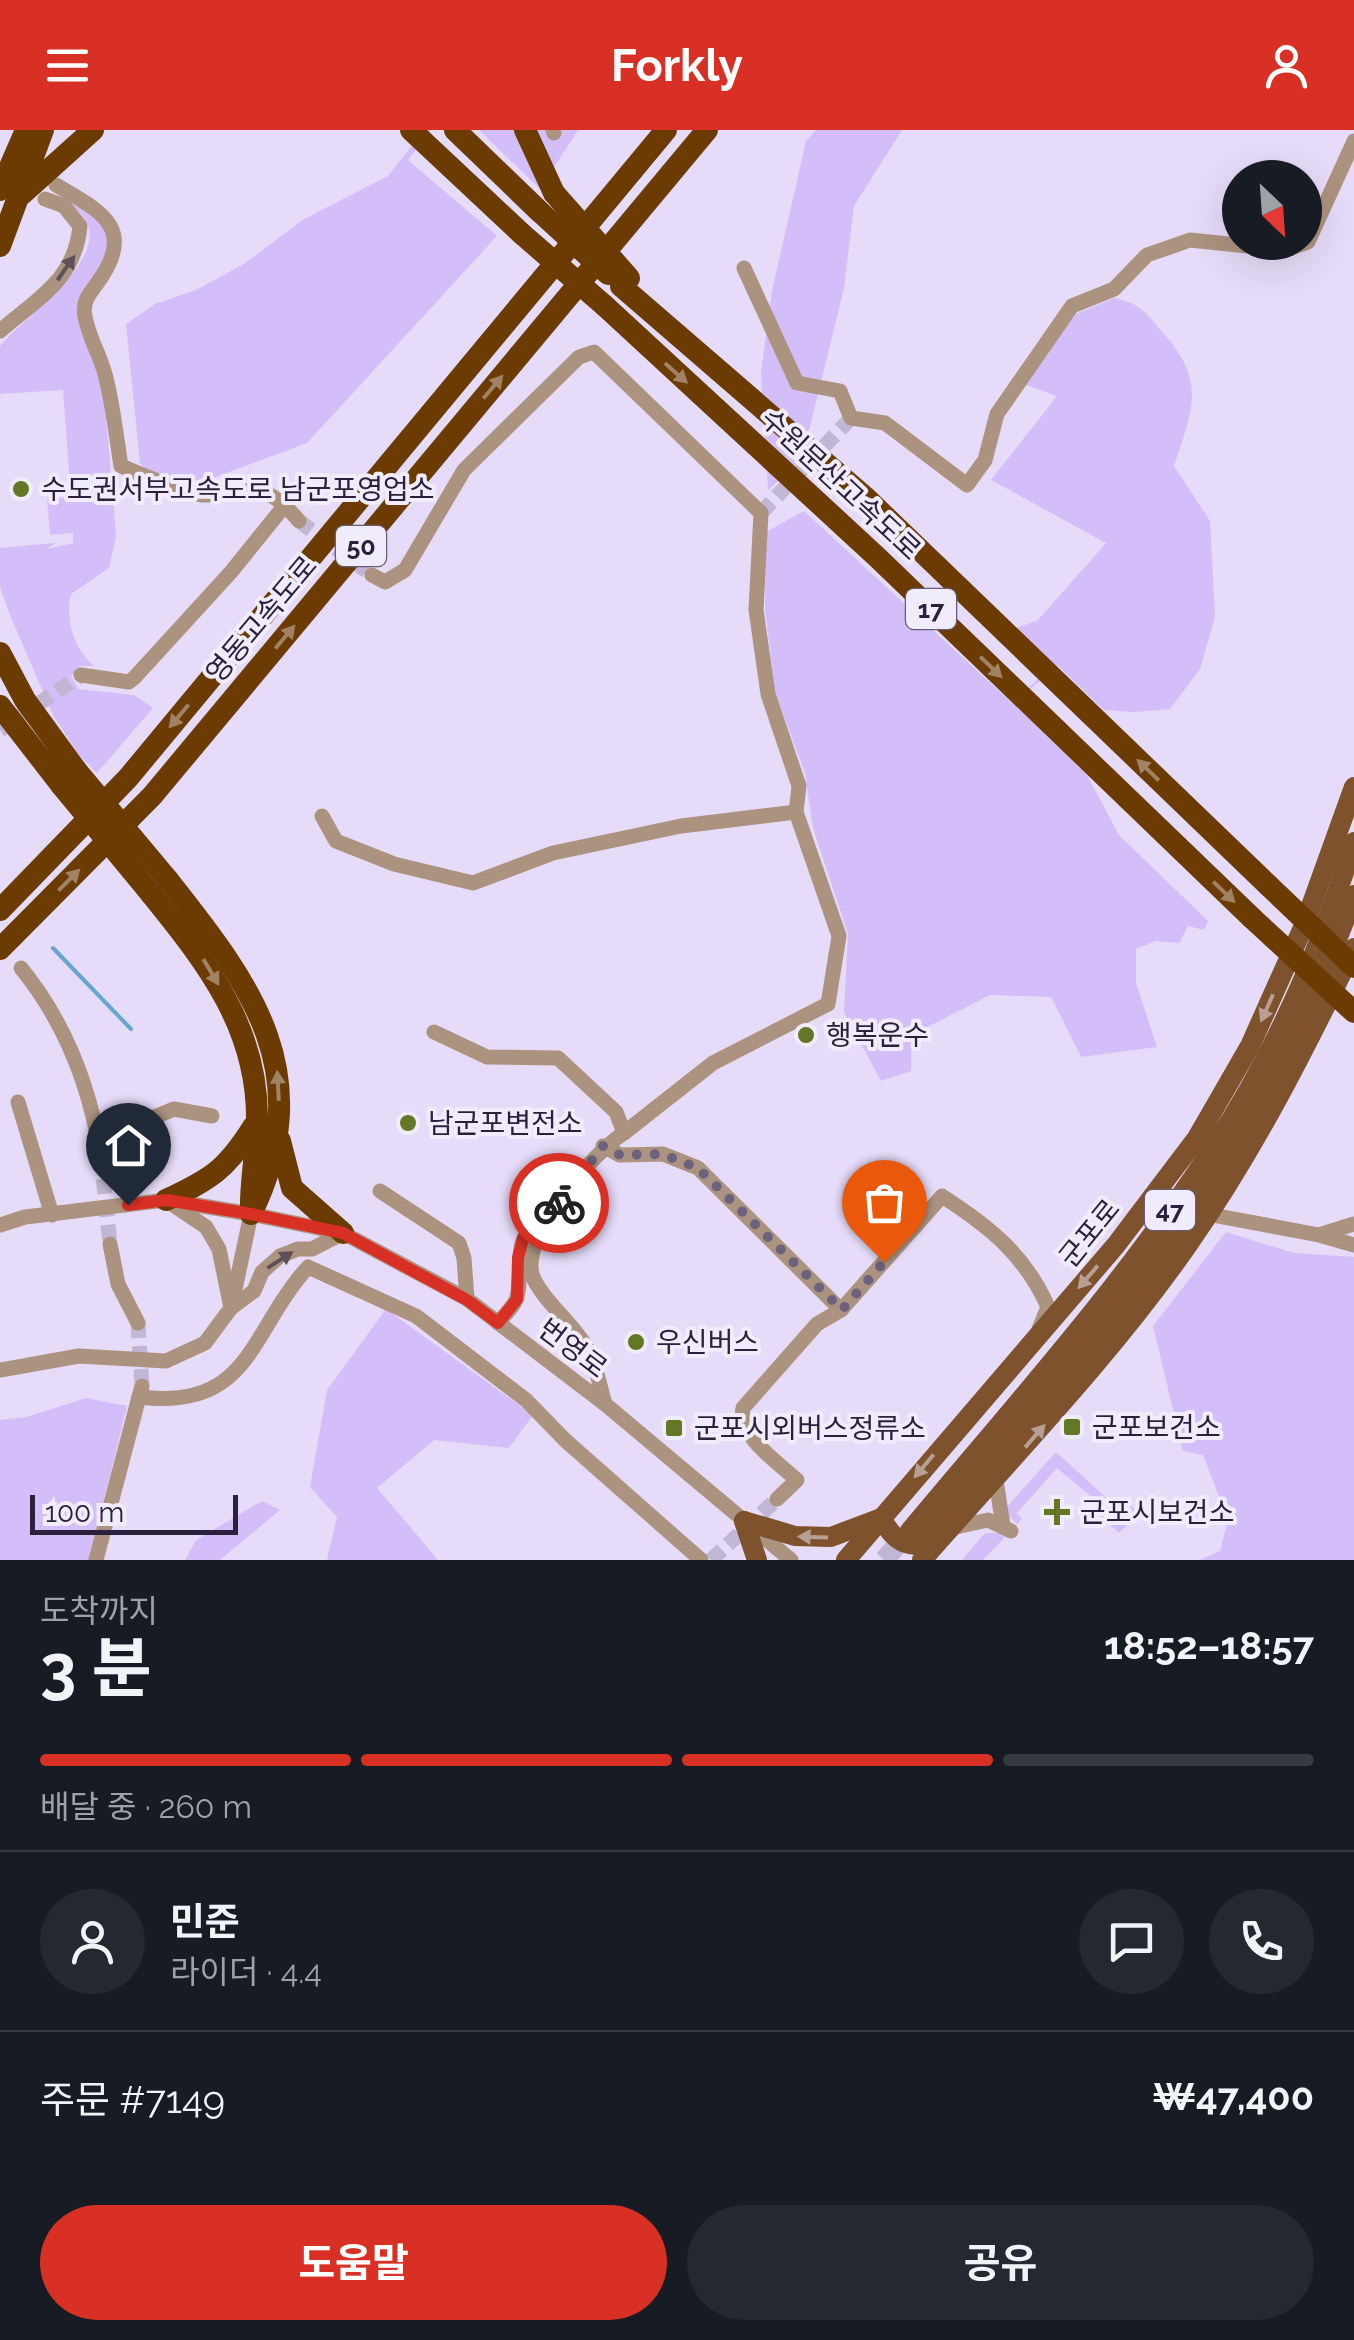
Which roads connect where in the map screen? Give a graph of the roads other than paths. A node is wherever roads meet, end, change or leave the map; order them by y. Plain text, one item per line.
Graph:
1 (9, 130) edge
2 (26, 130) edge
3 (43, 130) edge
4 (92, 130) edge
5 (397, 130) edge
6 (411, 130) edge
7 (455, 130) edge
8 (525, 130) edge
9 (651, 130) edge
10 (666, 130) edge
11 (707, 130) edge
12 (1354, 141) edge
13 (454, 170) junction
14 (56, 184) dead end
15 (5, 191) edge
16 (45, 199) dead end
17 (547, 202) junction
18 (577, 235) junction
19 (0, 246) edge
20 (744, 268) dead end
21 (0, 331) edge
22 (285, 505) junction
23 (299, 521) tunnel mouth
24 (372, 575) dead end
25 (0, 653) edge
26 (80, 675) tunnel mouth
27 (0, 706) edge
28 (69, 778) junction
29 (1354, 787) edge
30 (796, 812) junction
31 (322, 816) dead end
32 (1354, 842) edge
33 (160, 887) junction
34 (1354, 894) edge
35 (0, 910) edge
36 (0, 948) edge
37 (1354, 948) edge
38 (21, 968) dead end
39 (1354, 968) edge
40 (1354, 1012) edge
41 (434, 1032) dead end
42 (18, 1102) dead end
43 (212, 1116) dead end
44 (257, 1120) junction
45 (624, 1133) junction
46 (278, 1135) junction
47 (603, 1146) junction
48 (380, 1191) dead end
49 (166, 1200) junction
50 (52, 1214) junction
51 (251, 1214) junction
52 (1207, 1214) junction
53 (549, 1216) junction
54 (0, 1224) edge
55 (1354, 1224) edge
56 (343, 1233) junction
57 (1319, 1235) junction
58 (110, 1244) tunnel mouth
59 (1354, 1245) edge
60 (312, 1248) junction
61 (308, 1267) junction
62 (467, 1300) junction
63 (232, 1308) junction
64 (842, 1310) junction
65 (138, 1322) tunnel mouth
66 (498, 1323) junction
67 (1035, 1340) junction
68 (0, 1370) edge
69 (606, 1404) junction
70 (996, 1480) junction
71 (777, 1499) tunnel mouth
72 (881, 1518) junction
73 (744, 1522) junction
74 (929, 1544) edge
75 (96, 1560) edge
76 (701, 1560) edge
77 (758, 1560) edge
78 (791, 1560) edge
79 (846, 1560) edge

1 - 15 highway
2 - 15 highway
3 - 15 highway
4 - 15 highway
5 - 13 highway
6 - 13 highway, 수원문산고속도로 / 17
7 - 17 highway, 수원문산고속도로 / 17
8 - 17 highway
9 - 18 highway
10 - 18 highway, 영동고속도로 / 50
36 -> 11 highway, 영동고속도로 / 50
12 - 20 street
13 -> 40 highway, 수원문산고속도로 / 17, bridge
14 - 22 street
15 - 19 highway
21 -> 16 street
39 -> 17 highway, 수원문산고속도로 / 17, bridge
18 -> 35 highway, 영동고속도로 / 50
22 - 23 street
22 - 26 street
24 - 30 street
25 - 28 highway
27 - 28 highway
28 - 33 highway, bridge
29 -> 67 main road, 군포로 / 47
30 - 31 street
30 - 45 street
32 - 74 main road, 군포로 / 47
33 -> 44 highway
46 -> 33 highway
34 - 74 main road, 47
37 - 52 main road, 47
38 - 43 street
41 - 45 street
42 - 50 street
44 - 49 highway
44 - 51 highway
45 - 47 street
46 - 51 highway
46 - 56 highway
47 - 53 street
47 - 64 street
48 - 62 street
49 - 50 street, 번영로
49 - 51 street, 번영로
49 - 63 street
50 - 54 street, 번영로
51 - 56 street, 번영로
51 - 63 street
52 - 57 street
70 -> 52 main road, 47
53 - 66 street
53 - 69 street
55 - 57 street
56 - 60 street
56 - 62 street, 번영로
57 - 59 street
58 - 65 street
60 - 61 street
63 -> 60 street
61 - 75 street
61 - 76 street
62 - 66 street, 번영로
63 - 68 street
64 - 67 street
64 - 71 street
66 - 69 street, 번영로
67 -> 72 main road, 군포로 / 47
69 - 73 street, 번영로
70 - 74 main road, 47
70 - 74 street
72 -> 73 main road
72 - 74 main road
72 - 79 main road, 군포로 / 47
73 - 77 main road
73 - 78 street, 번영로

